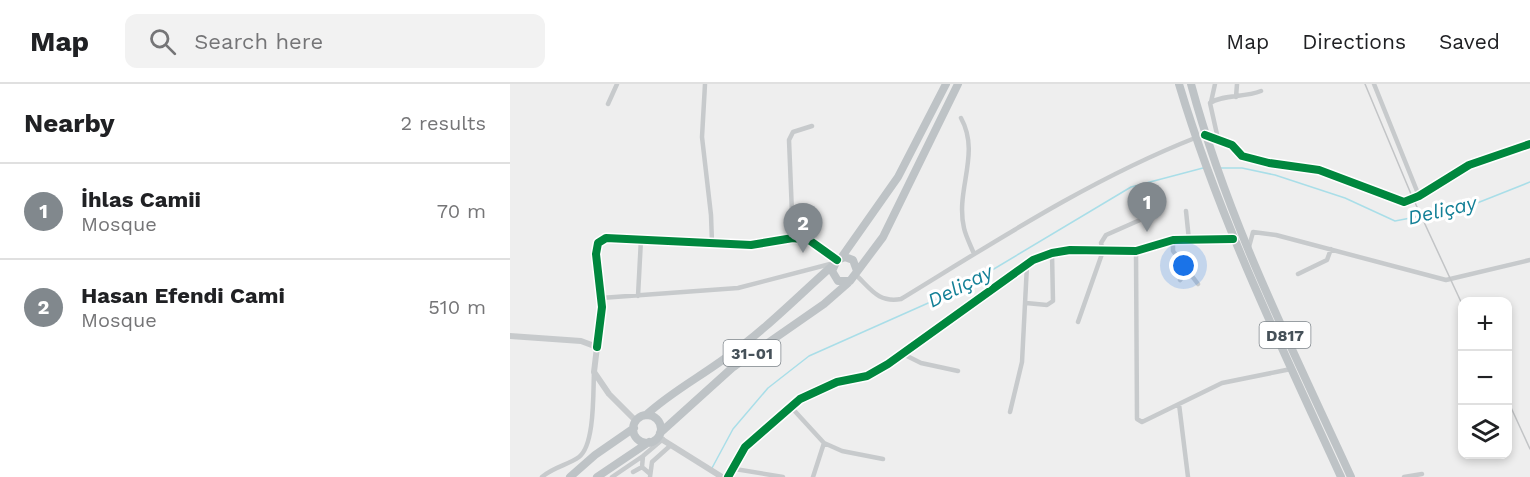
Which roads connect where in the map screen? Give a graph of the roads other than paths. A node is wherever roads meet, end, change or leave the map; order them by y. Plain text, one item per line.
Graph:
1 (617, 84) edge
2 (705, 84) edge
3 (946, 84) edge
4 (958, 84) edge
5 (1179, 84) edge
6 (1191, 84) edge
7 (1215, 84) edge
8 (1237, 84) edge
9 (1374, 84) edge
10 (1261, 91) dead end
11 (1236, 97) junction
12 (1210, 103) junction
13 (608, 104) dead end
14 (961, 118) dead end
15 (812, 126) dead end
16 (1205, 135) junction
17 (1195, 138) junction
18 (1218, 139) junction
19 (1530, 144) edge
20 (1419, 196) junction
21 (1186, 211) dead end
22 (1149, 216) dead end
23 (793, 238) junction
24 (641, 239) junction
25 (1233, 239) junction
26 (1173, 240) junction
27 (1189, 240) junction
28 (712, 243) junction
29 (1331, 249) junction
30 (1248, 250) junction
31 (1102, 251) junction
32 (1136, 251) junction
33 (1052, 253) junction
34 (974, 254) junction
35 (1530, 260) edge
36 (1182, 261) junction
37 (836, 262) junction
38 (1027, 265) junction
39 (1172, 269) dead end
40 (1187, 271) junction
41 (1298, 274) dead end
42 (855, 276) junction
43 (1180, 280) dead end
44 (1198, 284) dead end
45 (639, 296) junction
46 (601, 298) junction
47 (1026, 303) junction
48 (1078, 322) dead end
49 (510, 336) edge
50 (597, 347) junction
51 (903, 354) junction
52 (1292, 369) junction
53 (958, 371) dead end
54 (594, 372) junction
55 (1179, 404) junction
56 (791, 407) junction
57 (1010, 412) dead end
58 (646, 415) junction
59 (635, 424) junction
60 (660, 436) junction
61 (648, 442) junction
62 (824, 443) junction
63 (670, 445) junction
64 (643, 456) junction
65 (883, 459) dead end
66 (642, 466) junction
67 (735, 469) junction
68 (633, 472) dead end
69 (1422, 474) dead end
70 (650, 475) edge
71 (721, 476) edge
72 (542, 477) edge
73 (570, 477) edge
74 (597, 477) edge
75 (612, 477) edge
76 (728, 477) edge
77 (783, 477) edge
78 (813, 477) edge
79 (1188, 477) edge
80 (1341, 477) edge
81 (1351, 477) edge
82 (1404, 477) edge

1 - 13 street
2 - 28 street
3 - 37 highway, 31-01
4 - 42 highway, 31-01
5 - 17 highway, D817
6 - 16 highway, D817
7 - 12 street
8 - 11 street
9 - 20 street
10 - 11 street
11 - 12 street
12 - 18 street
14 - 34 street
15 - 23 street
16 - 18 street
16 - 30 highway, D817
17 - 25 highway, D817
17 - 34 street
18 - 20 street
19 - 20 street
21 - 27 street
22 - 31 street
23 - 28 street
23 - 37 street
24 - 28 street
24 - 45 street
24 - 46 street
25 - 27 street
25 - 52 highway, D817
26 - 27 street
26 - 32 street
26 - 36 street
29 - 30 street
29 - 35 street
29 - 41 street
30 - 81 highway, D817
31 - 32 street
31 - 33 street
31 - 48 street
32 - 55 street
33 - 38 street
33 - 47 street
34 - 42 street
36 - 39 street
36 - 40 street
37 - 42 highway
37 - 42 highway
37 - 45 street
37 - 58 highway, 31-01
38 - 47 street
38 - 51 street
40 - 43 street
40 - 44 street
42 - 60 highway, 31-01
45 - 46 street
46 - 50 street
47 - 57 street
49 - 50 street
50 - 54 street
51 - 53 street
51 - 56 street
52 - 55 street
52 - 80 highway, D817
54 - 59 street
54 - 72 street
55 - 79 street
56 - 62 street
56 - 67 street
58 - 59 highway
58 - 60 highway
59 - 61 highway
59 - 73 highway
60 - 61 highway
60 - 63 street
60 - 64 street
61 - 74 highway
62 - 65 street
62 - 78 street
63 - 70 street
63 - 71 street
64 - 66 street
64 - 75 street
66 - 68 street
66 - 70 street
67 - 76 street
67 - 77 street
69 - 82 street

